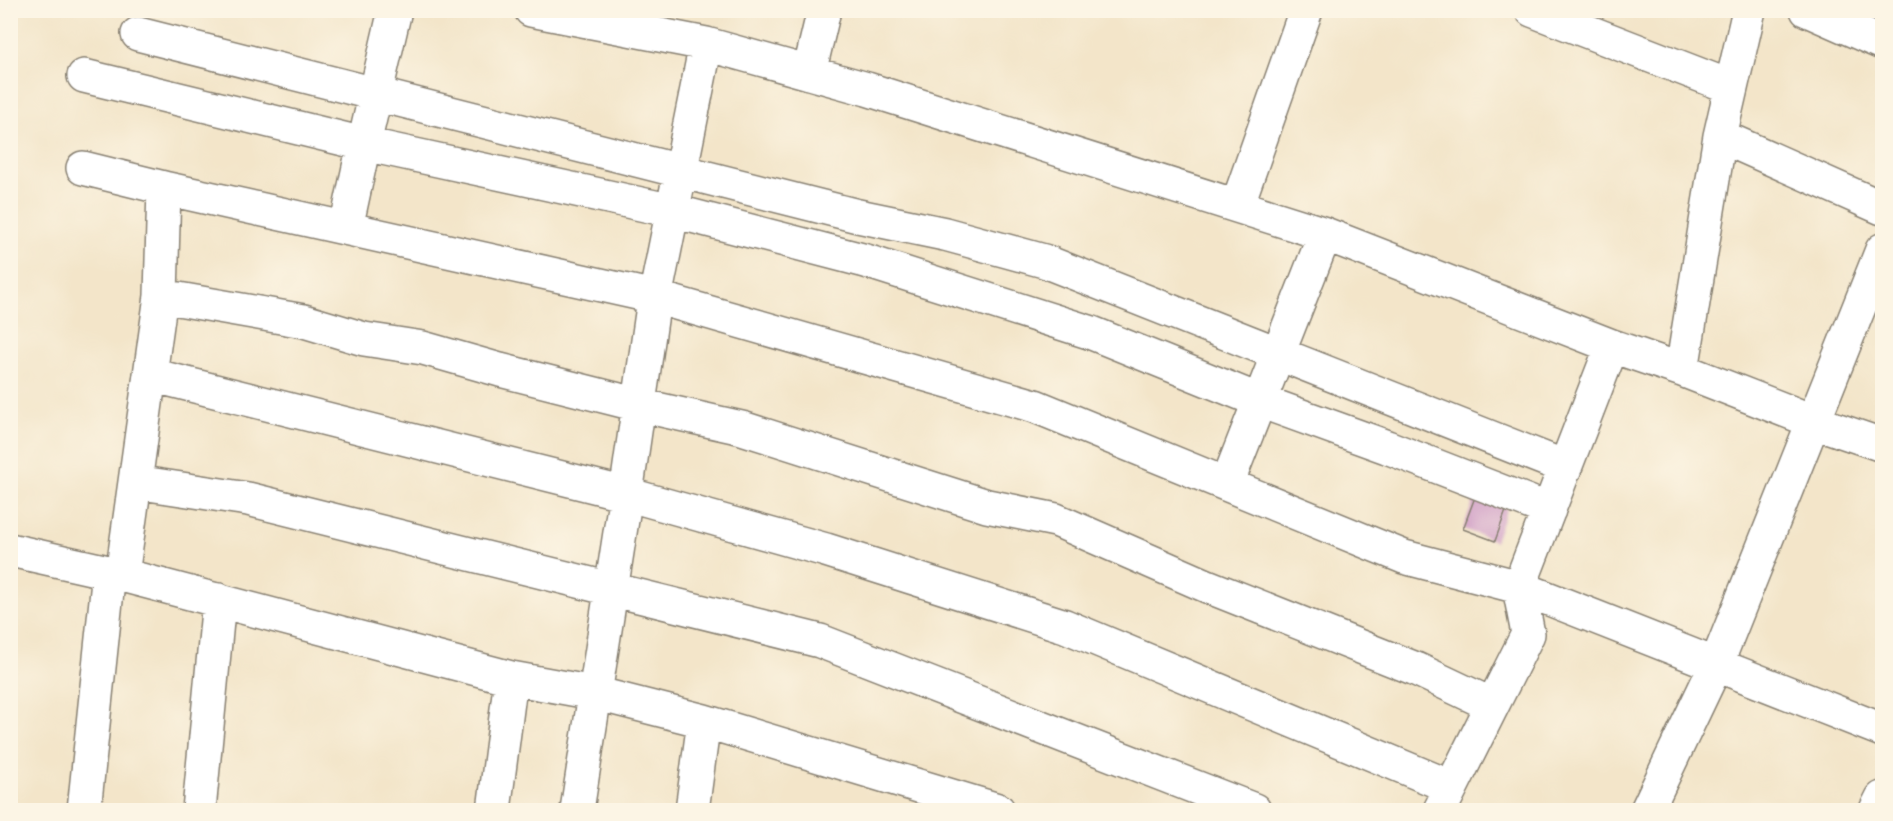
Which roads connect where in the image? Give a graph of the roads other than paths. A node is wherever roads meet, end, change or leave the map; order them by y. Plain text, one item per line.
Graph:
1 (395, 10) edge
2 (531, 10) edge
3 (824, 10) edge
4 (1306, 10) edge
5 (1532, 10) edge
6 (1749, 10) edge
7 (1807, 10) edge
8 (138, 34) dead end
9 (1882, 43) edge
10 (706, 44) junction
11 (809, 73) junction
12 (84, 76) dead end
13 (1731, 87) junction
14 (375, 93) junction
15 (1720, 136) junction
16 (364, 144) junction
17 (83, 168) dead end
18 (681, 170) junction
19 (165, 188) junction
20 (1237, 206) junction
21 (1882, 208) edge
22 (673, 211) junction
23 (346, 228) junction
24 (1325, 234) junction
25 (1882, 250) edge
26 (161, 296) junction
27 (655, 297) junction
28 (1612, 346) junction
29 (1278, 354) junction
30 (1682, 370) junction
31 (151, 375) junction
32 (1260, 401) junction
33 (639, 405) junction
34 (1815, 422) junction
35 (1882, 445) edge
36 (1565, 466) junction
37 (135, 482) junction
38 (1227, 484) junction
39 (626, 494) junction
40 (1549, 510) junction
41 (10, 550) edge
42 (115, 574) junction
43 (1519, 587) junction
44 (611, 589) junction
45 (219, 600) junction
46 (1716, 665) junction
47 (511, 678) junction
48 (594, 693) junction
49 (1492, 705) junction
50 (704, 721) junction
51 (1882, 730) edge
52 (1882, 798) edge
53 (1446, 799) edge
54 (84, 810) edge
55 (199, 810) edge
56 (494, 810) edge
57 (577, 810) edge
58 (692, 810) edge
59 (999, 810) edge
60 (1254, 810) edge
61 (1647, 810) edge
62 (1876, 810) edge

1 - 14 street
2 - 10 street
3 - 11 street
4 - 20 street
5 - 13 street
6 - 13 street
7 - 9 street
8 - 14 street
10 - 11 street
10 - 18 street
11 - 20 street
12 - 16 street
13 - 15 street
14 - 16 street
14 - 18 street
15 - 21 street
15 - 30 street
16 - 22 street
16 - 23 street
17 - 19 street
18 - 22 street
18 - 29 street
19 - 23 street
19 - 26 street
20 - 24 street
22 - 27 street
22 - 32 street
23 - 27 street
24 - 28 street
24 - 29 street
25 - 34 street
26 - 31 street
26 - 33 street
27 - 33 street
27 - 38 street
28 - 30 street
28 - 36 street
29 - 32 street
29 - 36 street
30 - 34 street
31 - 37 street
31 - 39 street
32 - 38 street
32 - 40 street
33 - 39 street
33 - 49 street
34 - 35 street
34 - 46 street
36 - 40 street
37 - 42 street
37 - 44 street
38 - 43 street
39 - 44 street
39 - 53 street
40 - 43 street
41 - 42 street
42 - 45 street
42 - 54 street
43 - 46 street
43 - 49 street
44 - 48 street
44 - 60 street
45 - 47 street
45 - 55 street
46 - 51 street
46 - 61 street
47 - 48 street
47 - 56 street
48 - 50 street
48 - 57 street
49 - 53 street
50 - 58 street
50 - 59 street
52 - 62 street

